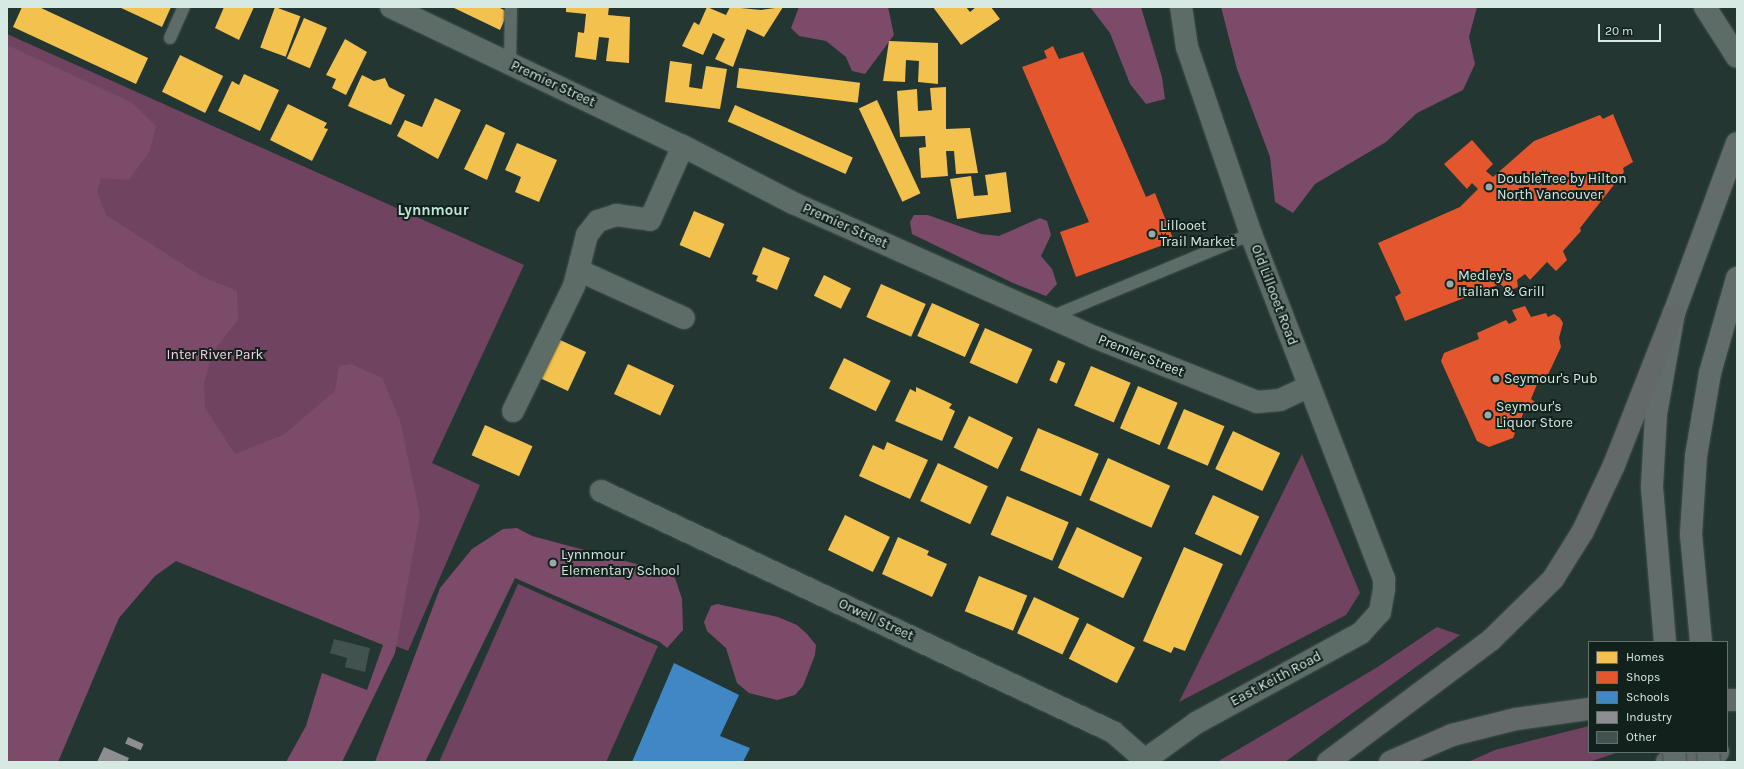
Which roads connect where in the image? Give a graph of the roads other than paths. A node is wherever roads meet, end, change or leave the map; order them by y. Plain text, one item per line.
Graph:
1 (184, 7) edge
2 (391, 7) edge
3 (511, 7) edge
4 (1181, 7) edge
5 (1705, 7) edge
6 (170, 38) dead end
7 (1737, 58) edge
8 (510, 64) junction
9 (1737, 143) edge
10 (683, 146) junction
11 (1251, 234) junction
12 (580, 271) junction
13 (1737, 278) edge
14 (1674, 313) junction
15 (1051, 317) junction
16 (684, 318) dead end
17 (1308, 387) junction
18 (513, 411) dead end
19 (601, 490) dead end
20 (1384, 579) joint
21 (1665, 641) edge
22 (1701, 641) edge
23 (1588, 709) edge
24 (1713, 753) edge
25 (1143, 761) edge
26 (1328, 762) edge
27 (1390, 762) edge
28 (1667, 762) edge

1 - 6 lane
2 - 8 street, Premier Street
3 - 8 lane
4 - 11 street, Old Lillooet Road
5 - 7 street
8 - 10 street, Premier Street
9 - 14 main road
10 - 12 street
10 - 15 street, Premier Street
11 - 15 lane
11 - 17 street, Old Lillooet Road
12 - 16 street
12 - 18 street
13 - 22 main road
14 - 21 main road
14 - 26 highway
15 - 17 street, Premier Street
17 - 20 street, Old Lillooet Road
19 - 25 street, Orwell Street
20 - 25 street, East Keith Road
23 - 27 highway
24 - 28 highway

